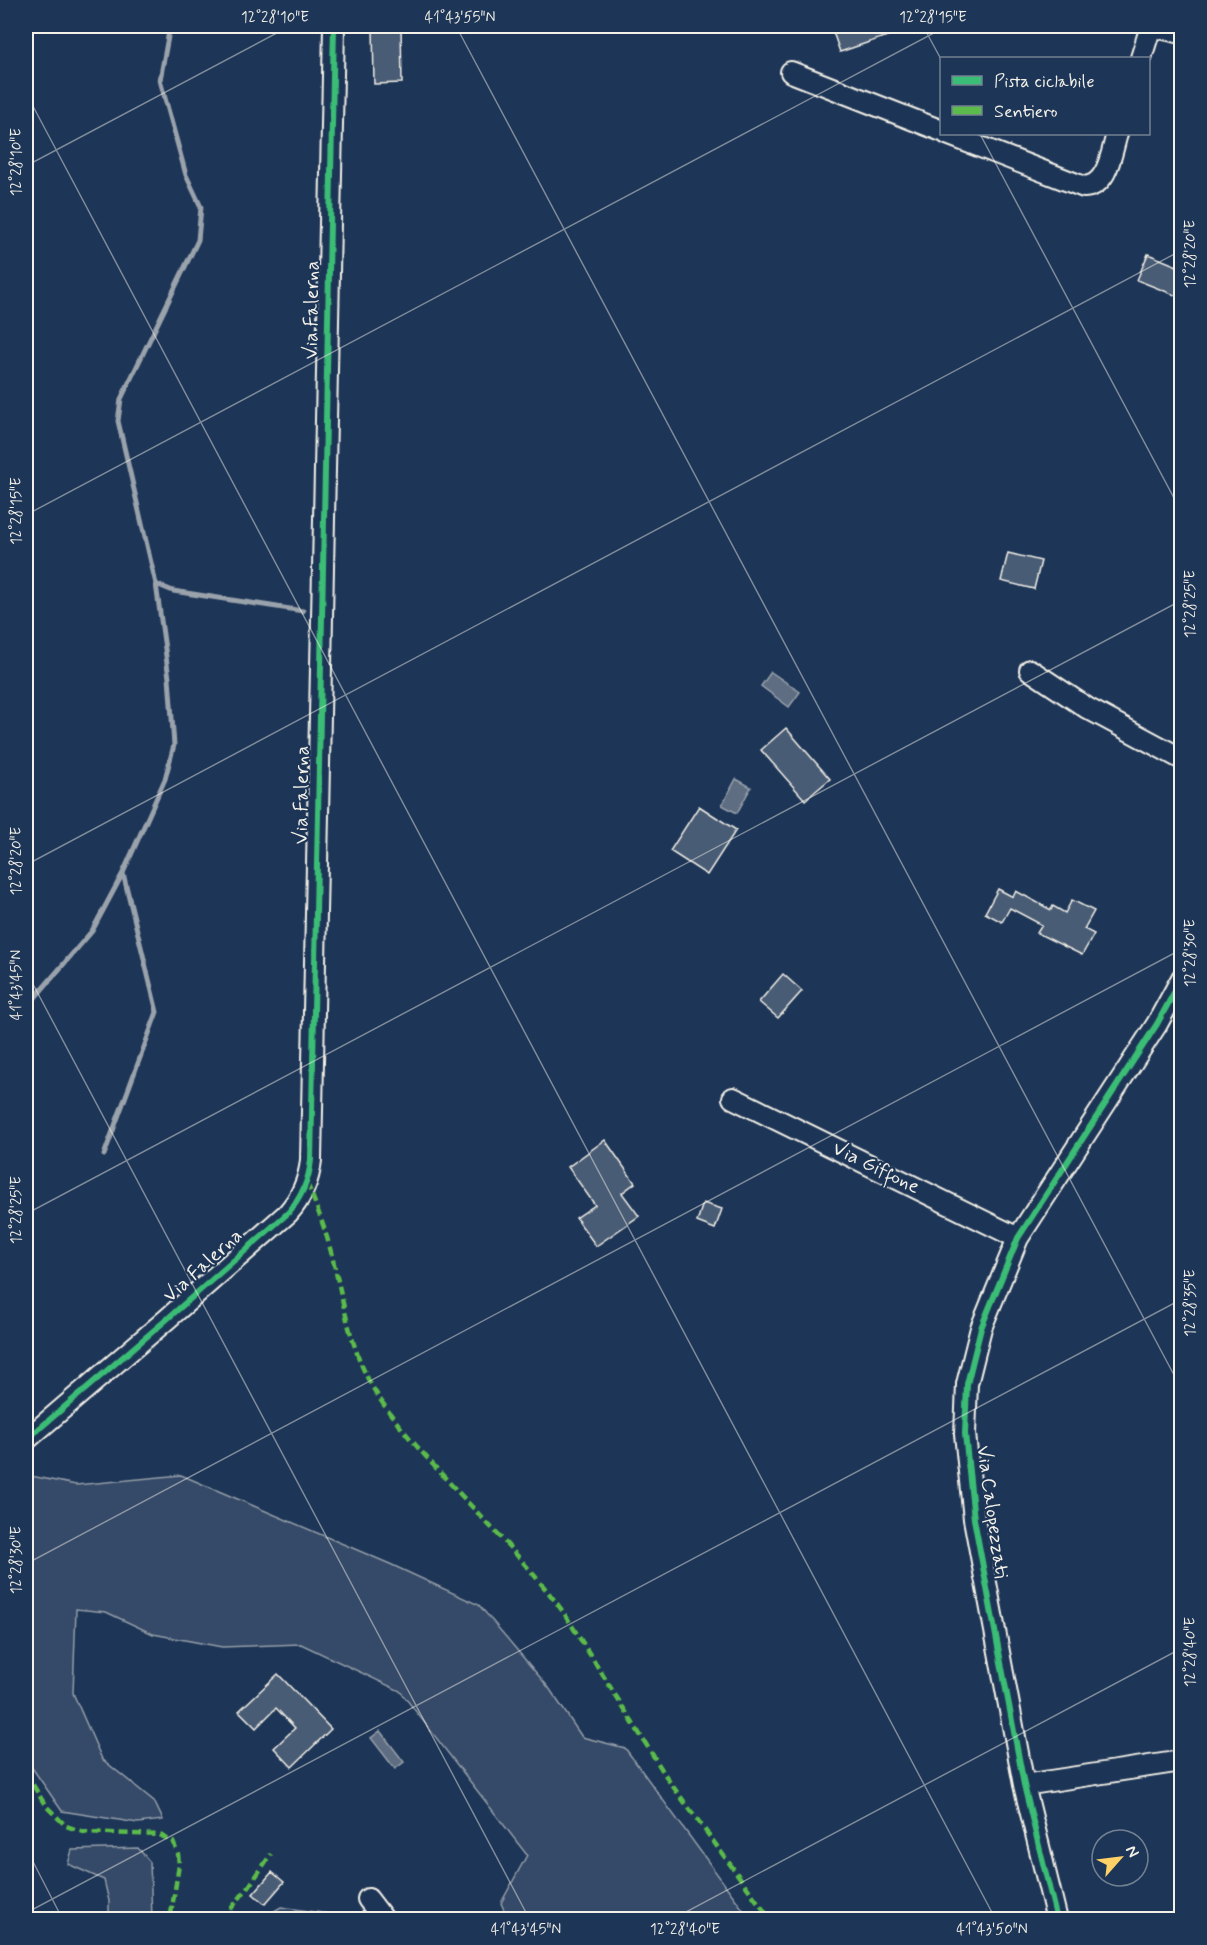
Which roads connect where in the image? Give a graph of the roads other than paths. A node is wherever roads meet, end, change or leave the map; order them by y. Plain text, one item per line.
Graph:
1 (334, 26) edge
2 (1151, 26) edge
3 (1182, 33) edge
4 (1141, 57) edge
5 (791, 72) dead end
6 (940, 130) edge
7 (950, 135) edge
8 (1117, 135) edge
9 (1030, 670) dead end
10 (1182, 759) edge
11 (1182, 978) edge
12 (733, 1098) dead end
13 (1018, 1238) junction
14 (26, 1440) edge
15 (1182, 1761) edge
16 (1024, 1785) junction
17 (368, 1899) dead end
18 (384, 1920) edge
19 (1057, 1920) edge

1 - 14 street, Via Falerna
2 - 3 street
2 - 4 street
5 - 6 street
7 - 8 street
9 - 10 street
11 - 13 street, Via Calopezzati
12 - 13 street, Via Giffone
13 - 16 street, Via Calopezzati
15 - 16 street
16 - 19 street, Via Calopezzati
17 - 18 street

